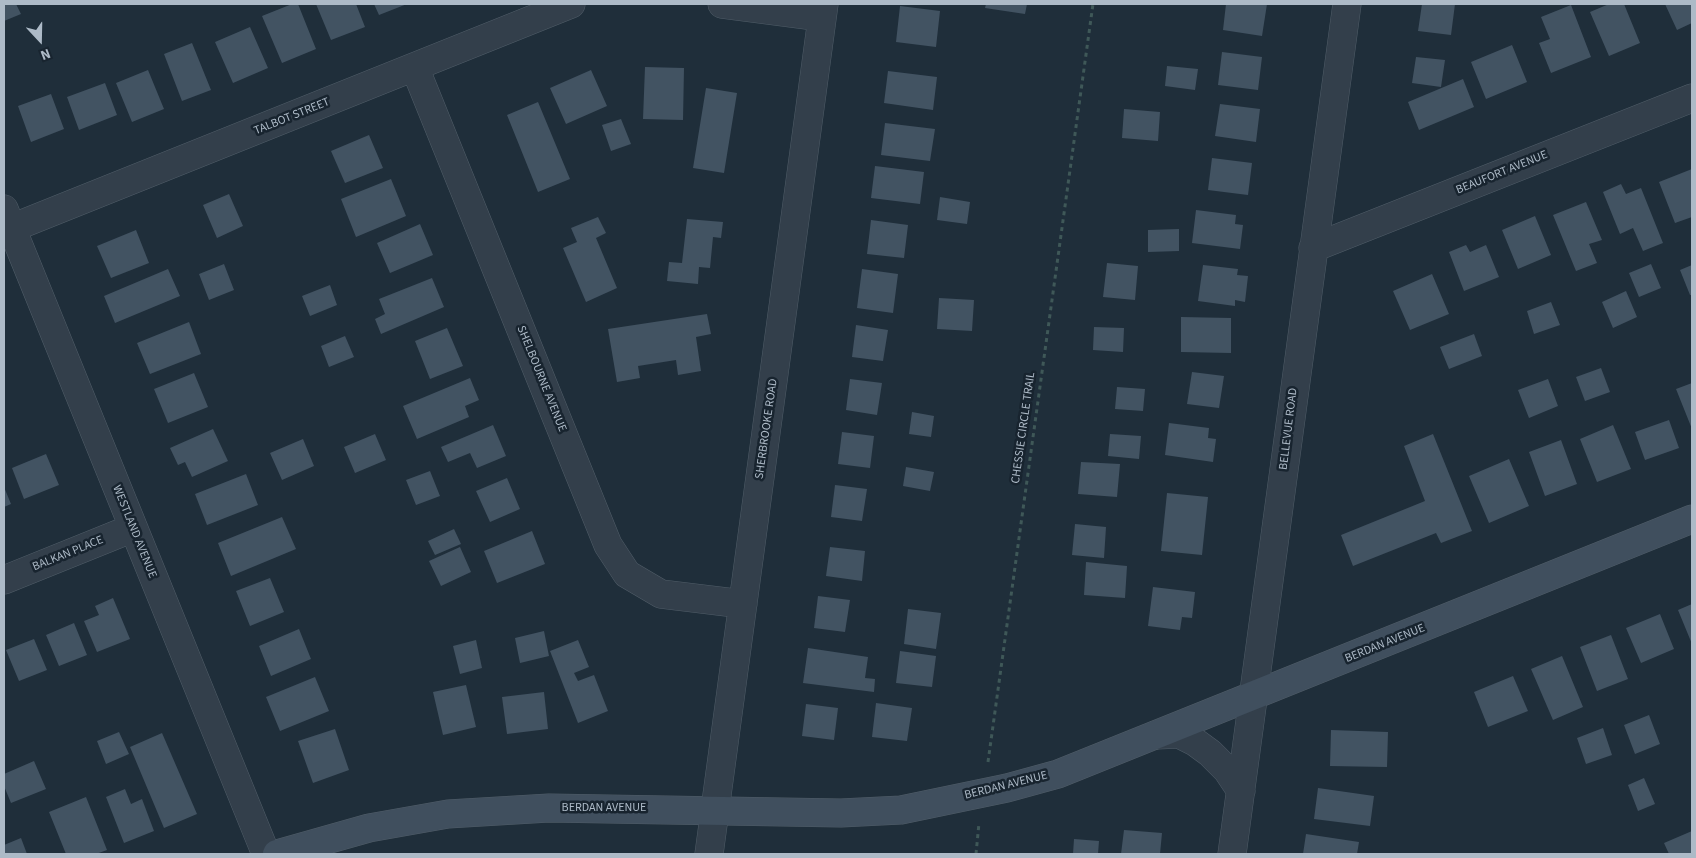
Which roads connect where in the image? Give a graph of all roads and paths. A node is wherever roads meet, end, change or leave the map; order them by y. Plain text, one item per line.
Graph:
1 (571, 4) edge
2 (722, 4) edge
3 (1093, 4) edge
4 (1346, 4) edge
5 (823, 10) edge
6 (415, 68) junction
7 (1692, 98) edge
8 (8, 219) edge
9 (1313, 248) junction
10 (1692, 519) edge
11 (133, 528) junction
12 (4, 580) edge
13 (743, 604) junction
14 (1255, 696) junction
15 (1156, 735) junction
16 (1241, 791) junction
17 (982, 794) junction
18 (715, 810) junction
19 (266, 854) edge
20 (277, 854) edge
21 (709, 854) edge
22 (976, 854) edge
23 (1232, 854) edge

1 - 6 street, TALBOT STREET
2 - 5 street
3 - 17 path, CHESSIE CIRCLE TRAIL
4 - 9 street, BELLEVUE ROAD
5 - 13 street, SHERBROOKE ROAD
6 - 8 street, TALBOT STREET
6 - 13 street, SHELBOURNE AVENUE
7 - 9 street, BEAUFORT AVENUE
8 - 11 street, WESTLAND AVENUE
9 - 14 street, BELLEVUE ROAD
10 - 14 street, BERDAN AVENUE
11 - 12 street, BALKAN PLACE
11 - 19 street, WESTLAND AVENUE
13 - 18 street, SHERBROOKE ROAD
14 - 15 street, BERDAN AVENUE
14 - 16 street, BELLEVUE ROAD
15 - 16 street
15 - 17 street, BERDAN AVENUE
16 - 23 street, BELLEVUE ROAD
17 - 18 street, BERDAN AVENUE
17 - 22 path, CHESSIE CIRCLE TRAIL
18 - 20 street, BERDAN AVENUE
18 - 21 street, SHERBROOKE ROAD

